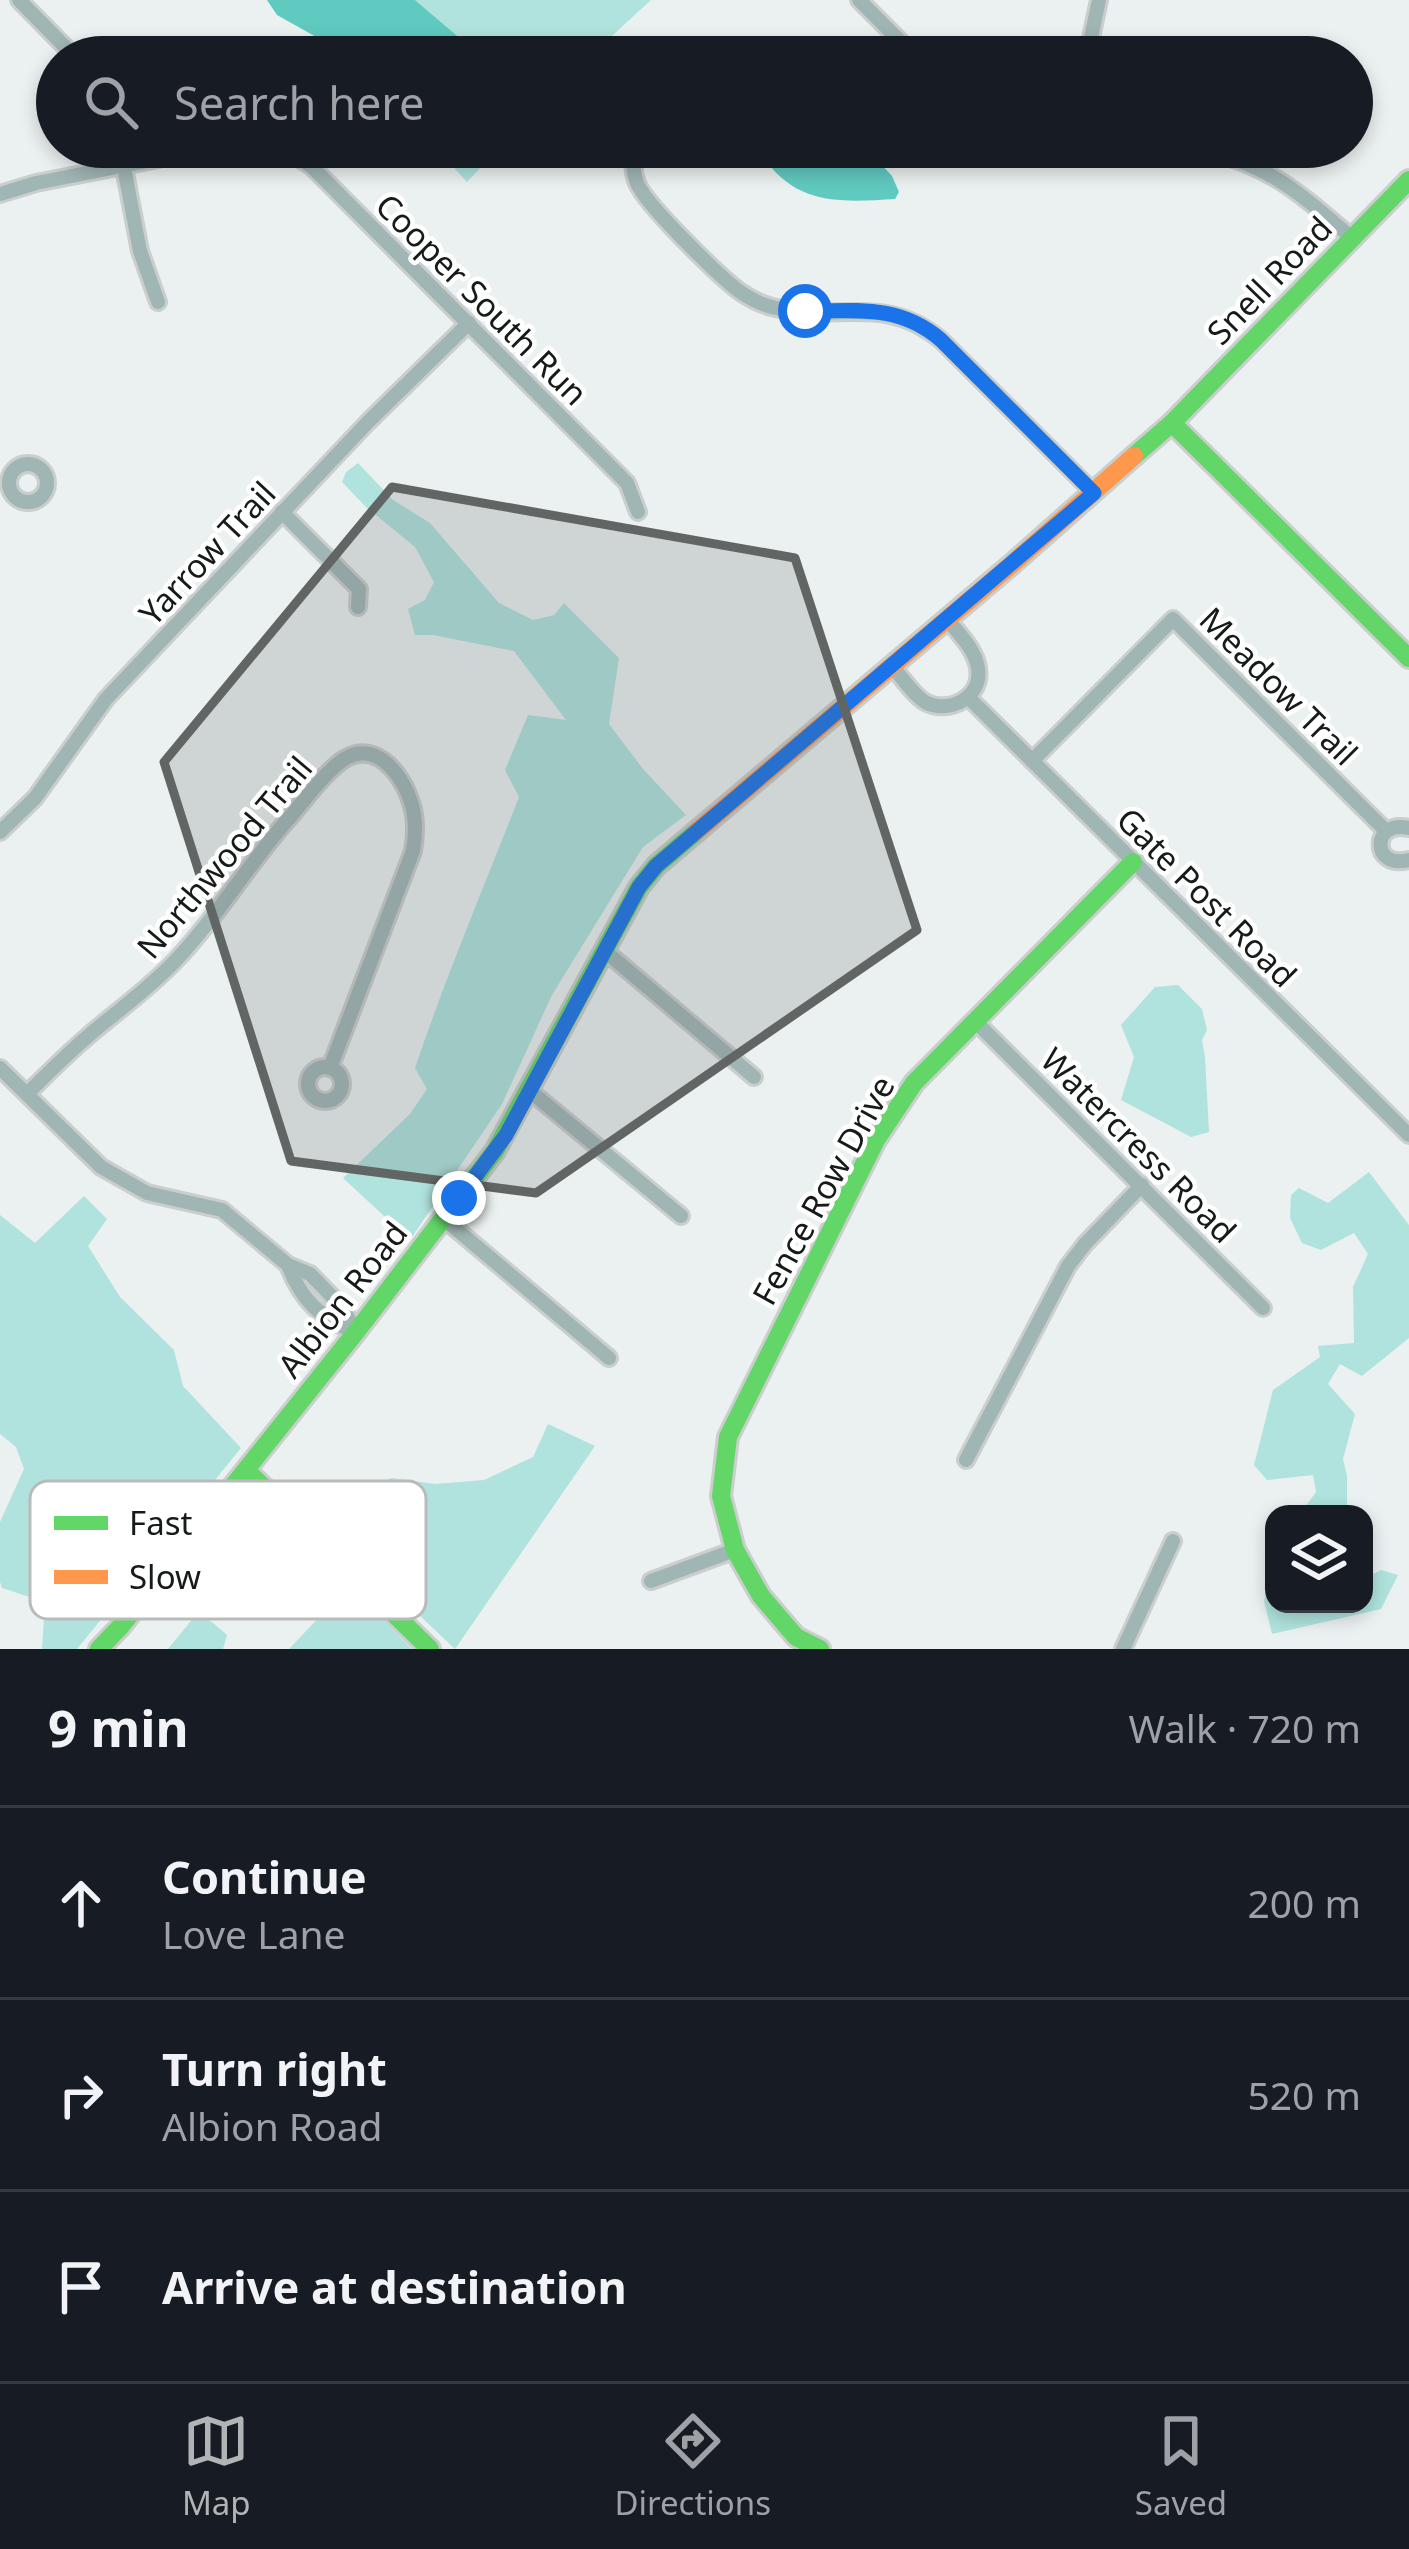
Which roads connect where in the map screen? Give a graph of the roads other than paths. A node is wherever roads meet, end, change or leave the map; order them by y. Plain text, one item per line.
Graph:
1 (19, 0) edge
2 (859, 0) edge
3 (1099, 0) edge
4 (54, 36) edge
5 (895, 36) edge
6 (1091, 36) edge
7 (105, 168) edge
8 (124, 168) edge
9 (313, 168) edge
10 (633, 168) edge
11 (1259, 168) edge
12 (1409, 179) edge
13 (0, 194) edge
14 (1352, 238) junction
15 (158, 302) dead end
16 (469, 323) junction
17 (1172, 423) junction
18 (1094, 493) junction
19 (282, 512) junction
20 (638, 512) dead end
21 (358, 608) dead end
22 (947, 619) junction
23 (1409, 658) edge
24 (892, 666) junction
25 (968, 697) junction
26 (1032, 761) junction
27 (1409, 829) edge
28 (1386, 831) junction
29 (0, 832) edge
30 (1409, 860) edge
31 (1133, 862) junction
32 (605, 952) junction
33 (975, 1022) junction
34 (0, 1068) edge
35 (330, 1068) dead end
36 (754, 1077) dead end
37 (530, 1091) junction
38 (27, 1094) junction
39 (1409, 1135) edge
40 (1142, 1185) junction
41 (681, 1216) dead end
42 (443, 1218) junction
43 (1264, 1308) dead end
44 (356, 1332) junction
45 (609, 1358) dead end
46 (966, 1460) dead end
47 (246, 1470) junction
48 (237, 1481) edge
49 (257, 1481) edge
50 (1173, 1541) dead end
51 (735, 1550) junction
52 (652, 1581) dead end
53 (127, 1619) edge
54 (399, 1619) edge
55 (99, 1649) edge
56 (430, 1649) edge
57 (820, 1649) edge
58 (1123, 1649) edge

1 - 4 street
2 - 5 street
3 - 6 street
7 - 13 street
8 - 15 street
9 - 16 street, Cooper South Run
10 - 18 street
11 - 14 street
12 - 14 street, Snell Road
14 - 17 street, Snell Road
16 - 19 street, Yarrow Trail
16 - 20 street, Cooper South Run
17 - 18 street, Albion Road
17 - 23 street
18 - 22 street, Albion Road
19 - 21 street
19 - 29 street, Yarrow Trail
22 - 24 street, Albion Road
22 - 25 street
24 - 25 street
24 - 32 street, Albion Road
25 - 26 street, Gate Post Road
26 - 28 street, Meadow Trail
26 - 31 street, Gate Post Road
27 - 28 street
28 - 30 street, Meadow Trail
31 - 33 street, Fence Row Drive
31 - 39 street, Gate Post Road
32 - 36 street
32 - 37 street, Albion Road
33 - 40 street, Watercress Road
33 - 51 street, Fence Row Drive
34 - 38 street
35 - 38 street, Northwood Trail
37 - 41 street
37 - 42 street, Albion Road
38 - 44 street
40 - 43 street, Watercress Road
40 - 46 street
42 - 44 street, Albion Road
42 - 45 street
44 - 47 street, Albion Road
47 - 48 street, Albion Road
47 - 49 street
50 - 58 street
51 - 52 street
51 - 57 street, Fence Row Drive
53 - 55 street, Albion Road
54 - 56 street

